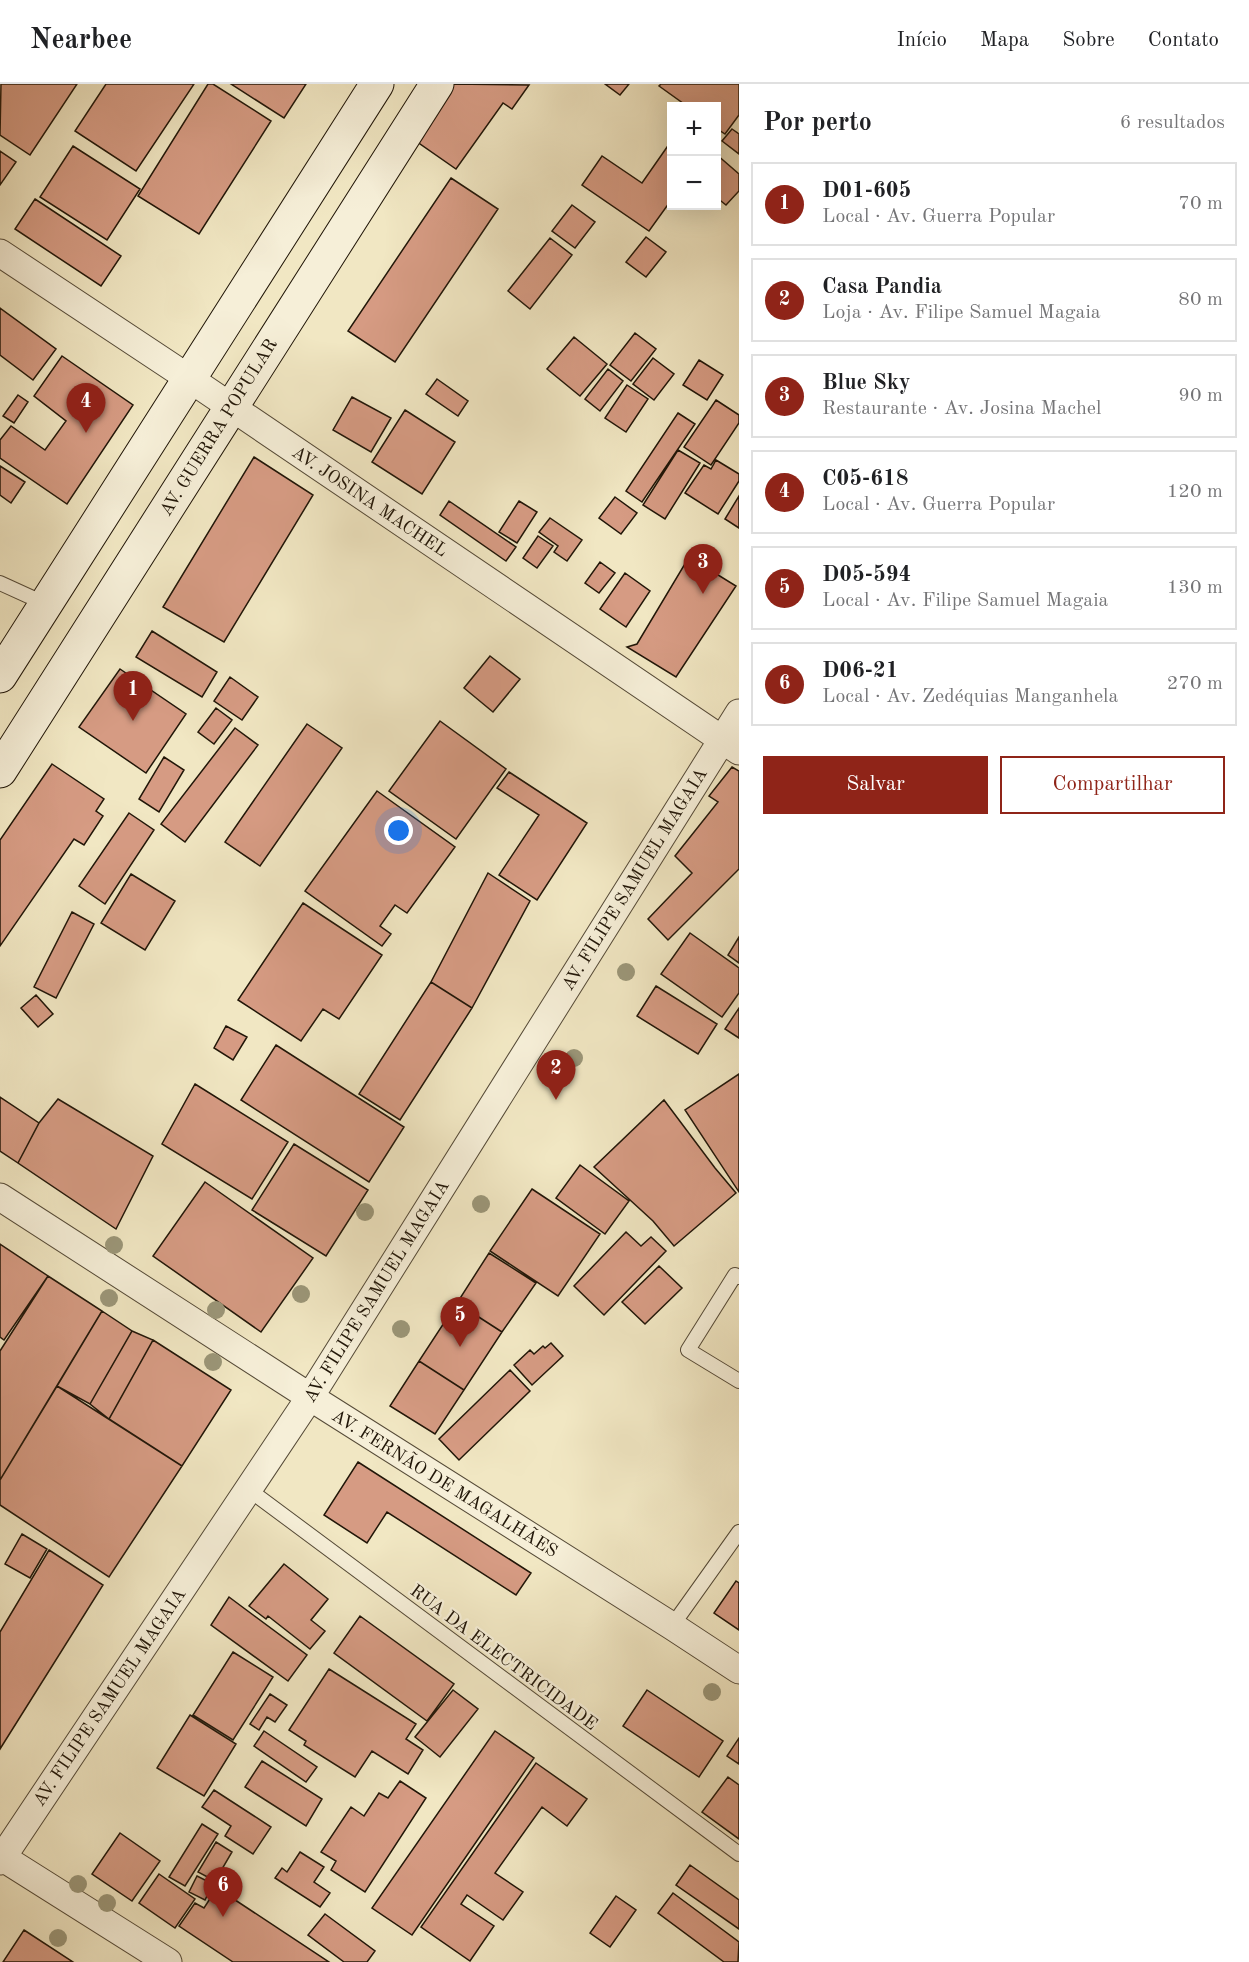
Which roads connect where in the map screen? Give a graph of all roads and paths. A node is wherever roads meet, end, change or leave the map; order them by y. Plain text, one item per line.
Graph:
1 (377, 84) edge
2 (437, 84) edge
3 (0, 253) edge
4 (190, 379) junction
5 (231, 407) junction
6 (0, 583) edge
7 (46, 604) junction
8 (0, 676) edge
9 (739, 713) edge
10 (730, 745) edge
11 (0, 771) edge
12 (0, 1197) edge
13 (739, 1277) edge
14 (739, 1381) edge
15 (310, 1398) junction
16 (248, 1489) junction
17 (739, 1532) edge
18 (672, 1626) junction
19 (739, 1670) edge
20 (739, 1854) edge
21 (1, 1858) edge
22 (168, 1962) edge

1 - 4 main road
2 - 5 main road, AV. GUERRA POPULAR
3 - 4 street, AV. JOSINA MACHEL
4 - 5 street, AV. JOSINA MACHEL
4 - 7 main road
5 - 10 street, AV. JOSINA MACHEL
5 - 11 main road, AV. GUERRA POPULAR
6 - 7 lane
7 - 8 main road
9 - 10 street, AV. FILIPE SAMUEL MAGAIA
10 - 15 street, AV. FILIPE SAMUEL MAGAIA
12 - 15 street, AV. FERNÃO DE MAGALHÃES
13 - 14 lane
15 - 16 street, AV. FILIPE SAMUEL MAGAIA
15 - 18 street, AV. FERNÃO DE MAGALHÃES
16 - 20 lane, RUA DA ELECTRICIDADE
16 - 21 street, AV. FILIPE SAMUEL MAGAIA
17 - 18 lane
18 - 19 street, AV. FERNÃO DE MAGALHÃES
21 - 22 street

